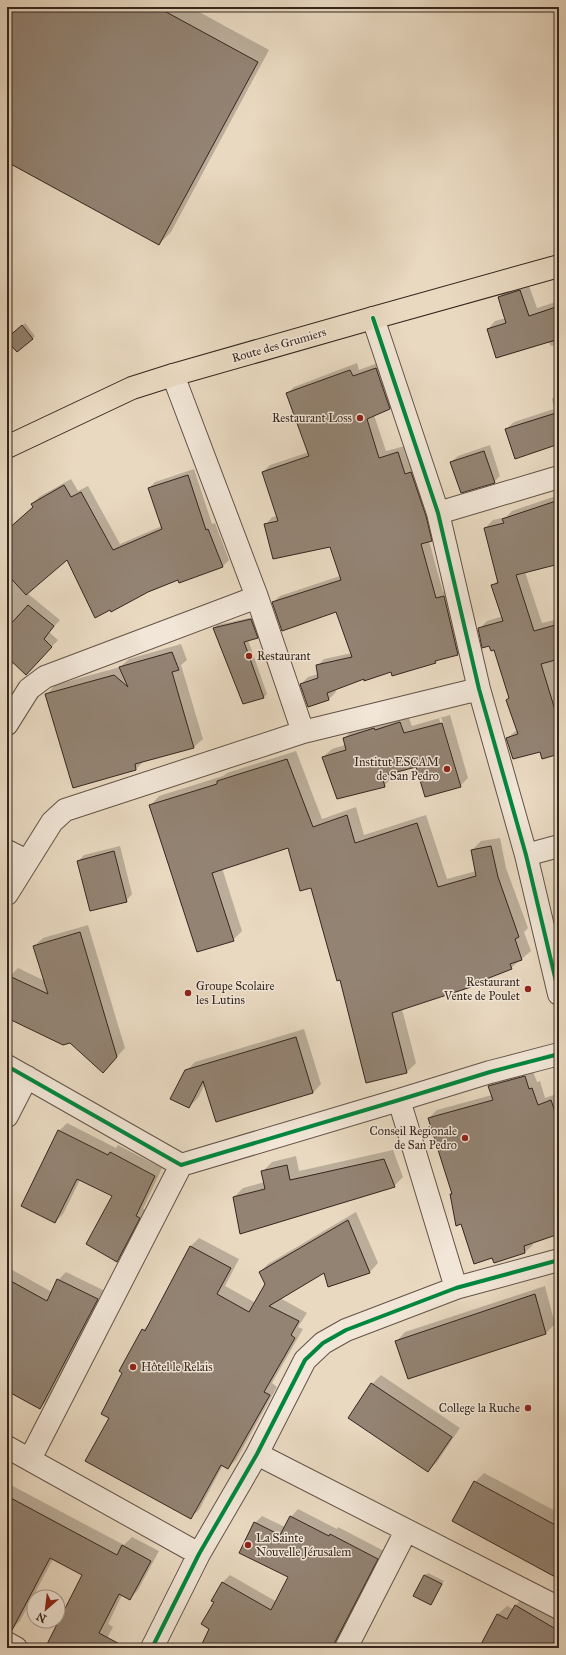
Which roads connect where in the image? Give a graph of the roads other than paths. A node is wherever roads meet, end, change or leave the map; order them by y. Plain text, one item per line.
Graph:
1 (559, 266) edge
2 (373, 318) junction
3 (173, 375) junction
4 (7, 447) edge
5 (559, 477) edge
6 (438, 513) junction
7 (257, 596) junction
8 (479, 689) junction
9 (7, 724) edge
10 (303, 732) junction
11 (559, 846) edge
12 (7, 851) edge
13 (526, 855) junction
14 (27, 861) junction
15 (7, 894) edge
16 (559, 994) edge
17 (559, 1054) edge
18 (7, 1066) edge
19 (27, 1077) junction
20 (399, 1100) junction
21 (7, 1116) edge
22 (181, 1165) junction
23 (559, 1260) edge
24 (456, 1288) junction
25 (7, 1447) edge
26 (257, 1454) junction
27 (30, 1459) junction
28 (406, 1531) junction
29 (199, 1554) junction
30 (559, 1608) edge
31 (7, 1643) edge
32 (16, 1648) edge
33 (152, 1648) edge
34 (346, 1648) edge

1 - 2 main road, Route des Grumiers
2 - 3 main road, Route des Grumiers
2 - 6 street
3 - 4 main road, Route des Grumiers
3 - 7 street
5 - 6 street
6 - 8 street
7 - 9 street
7 - 10 street
8 - 10 street
8 - 13 street
10 - 14 street
11 - 13 street
12 - 14 street
13 - 16 street
14 - 15 street
17 - 20 street
18 - 19 street
19 - 21 street
19 - 22 street
20 - 22 street
20 - 24 street
22 - 27 street
23 - 24 street
24 - 26 street
25 - 27 street
26 - 28 street
26 - 29 street
27 - 29 street
28 - 30 street
28 - 34 street
29 - 33 street
31 - 32 street

